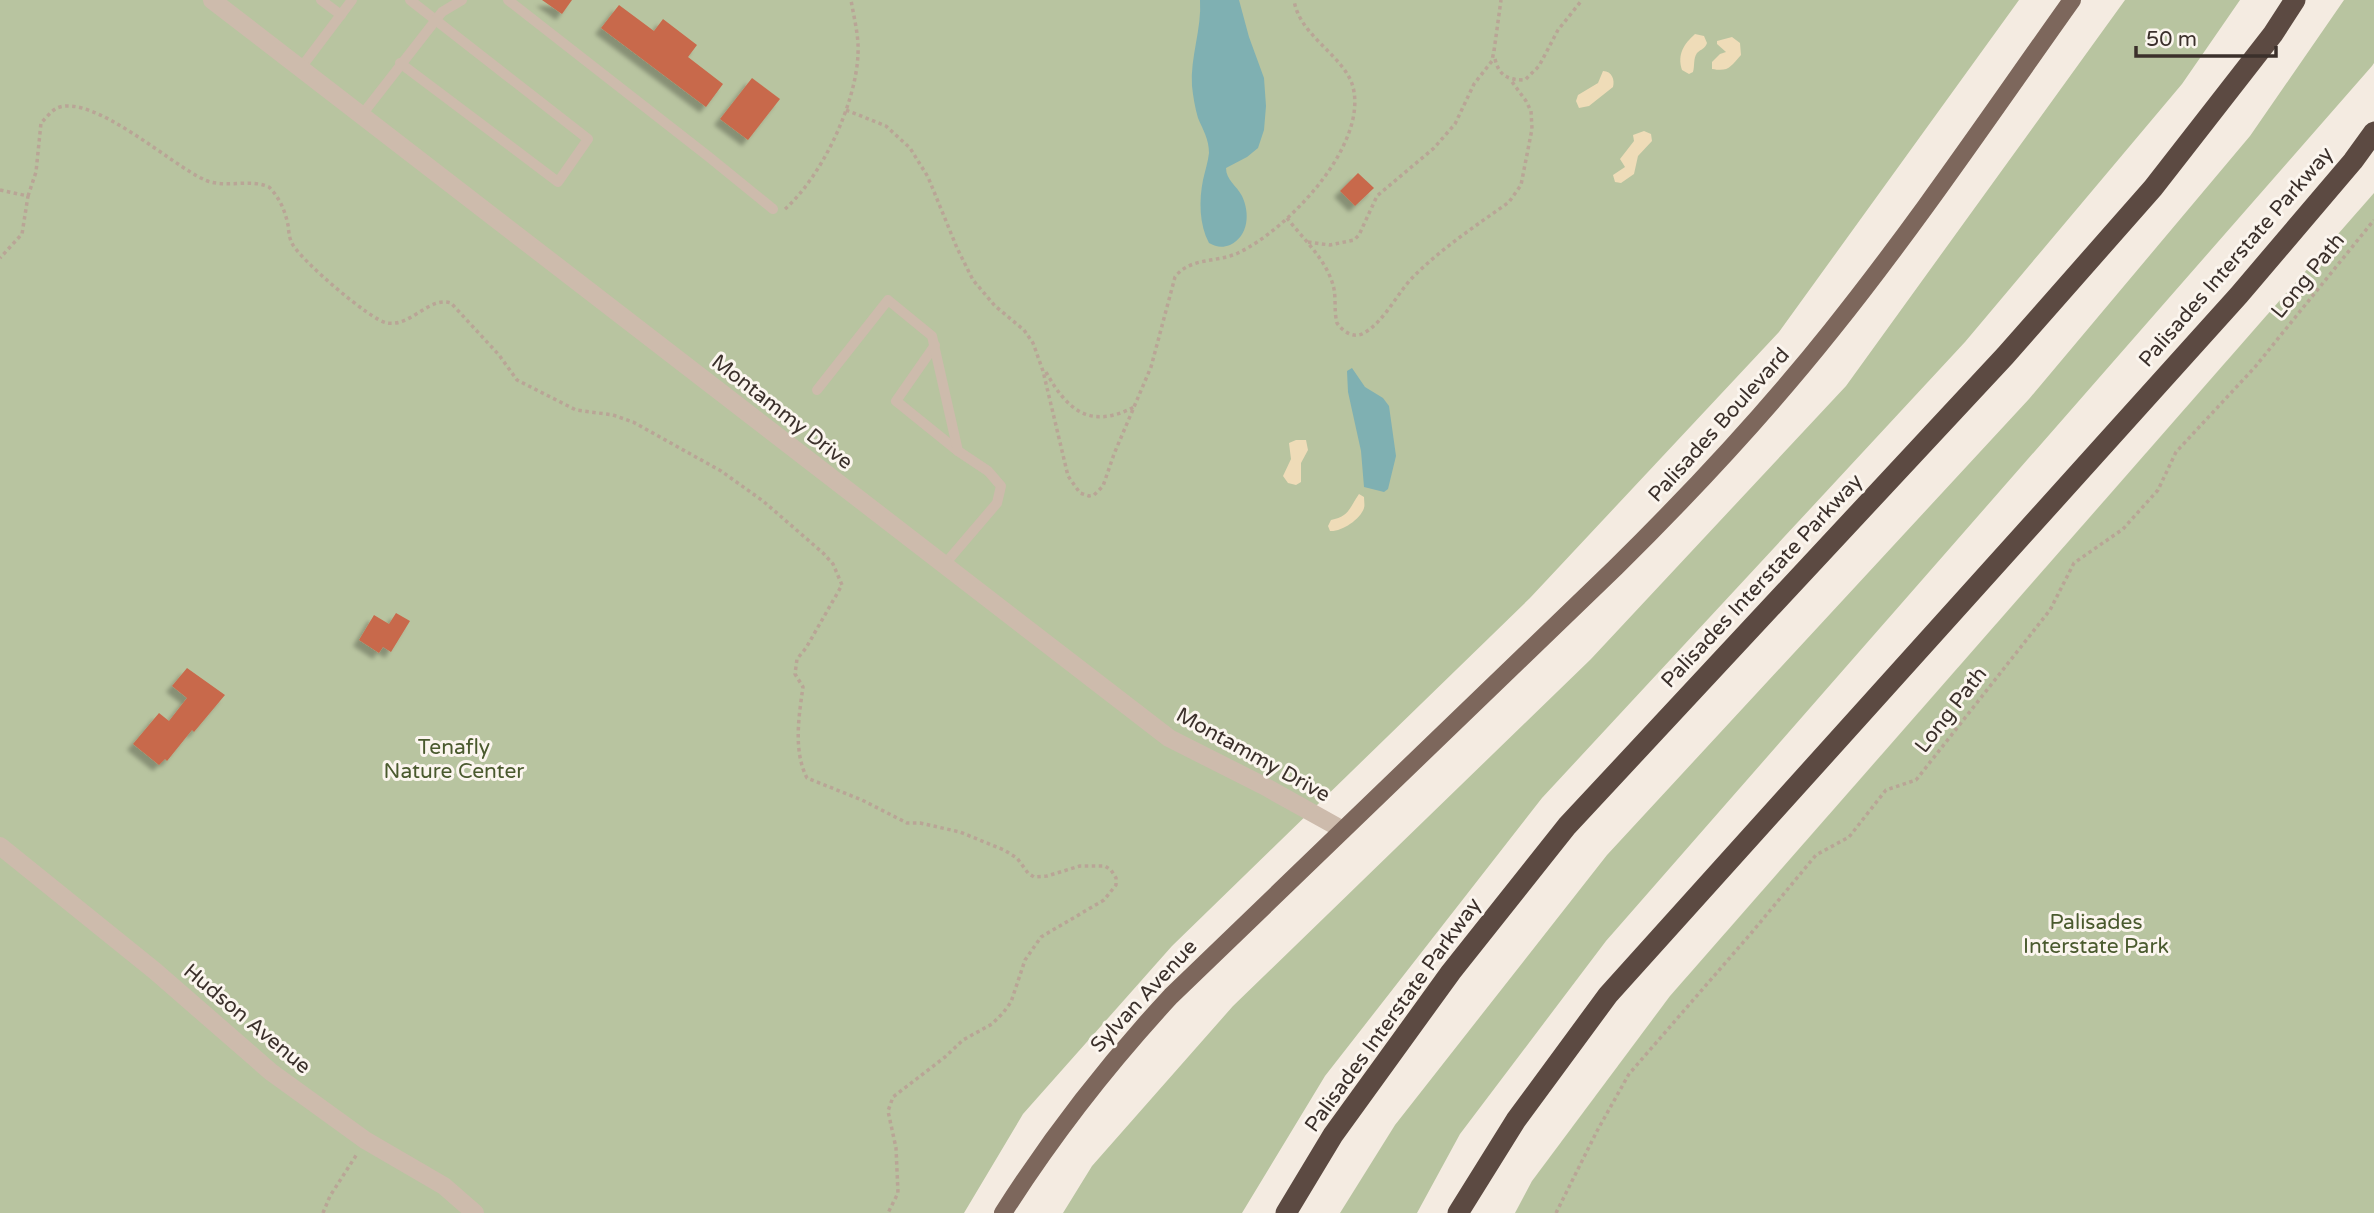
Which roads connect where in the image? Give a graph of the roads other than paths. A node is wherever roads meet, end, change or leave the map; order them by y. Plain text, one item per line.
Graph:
1 (212, 0) edge
2 (321, 0) edge
3 (352, 0) edge
4 (410, 0) edge
5 (462, 0) edge
6 (508, 0) edge
7 (2072, 0) edge
8 (2295, 0) edge
9 (341, 15) junction
10 (435, 21) junction
11 (400, 63) junction
12 (300, 69) junction
13 (361, 116) junction
14 (2374, 132) edge
15 (773, 209) road end
16 (935, 345) junction
17 (817, 390) dead end
18 (958, 451) junction
19 (944, 565) junction
20 (1343, 831) junction
21 (0, 846) edge
22 (475, 1213) edge
23 (1003, 1213) edge
24 (1286, 1213) edge
25 (1458, 1213) edge

1 - 12 street, Montammy Drive
2 - 9 lane
3 - 9 lane
4 - 10 lane
5 - 10 lane
6 - 15 lane
7 - 20 main road, Palisades Boulevard
8 - 24 highway, Palisades Interstate Parkway
9 - 12 lane
10 - 11 lane
10 - 11 lane
11 - 13 lane
12 - 13 street, Montammy Drive
13 - 19 street, Montammy Drive
14 - 25 highway, Palisades Interstate Parkway
16 - 17 lane
16 - 18 lane
16 - 18 lane
18 - 19 lane
19 - 20 street, Montammy Drive
20 - 23 main road, Sylvan Avenue
21 - 22 street, Hudson Avenue

